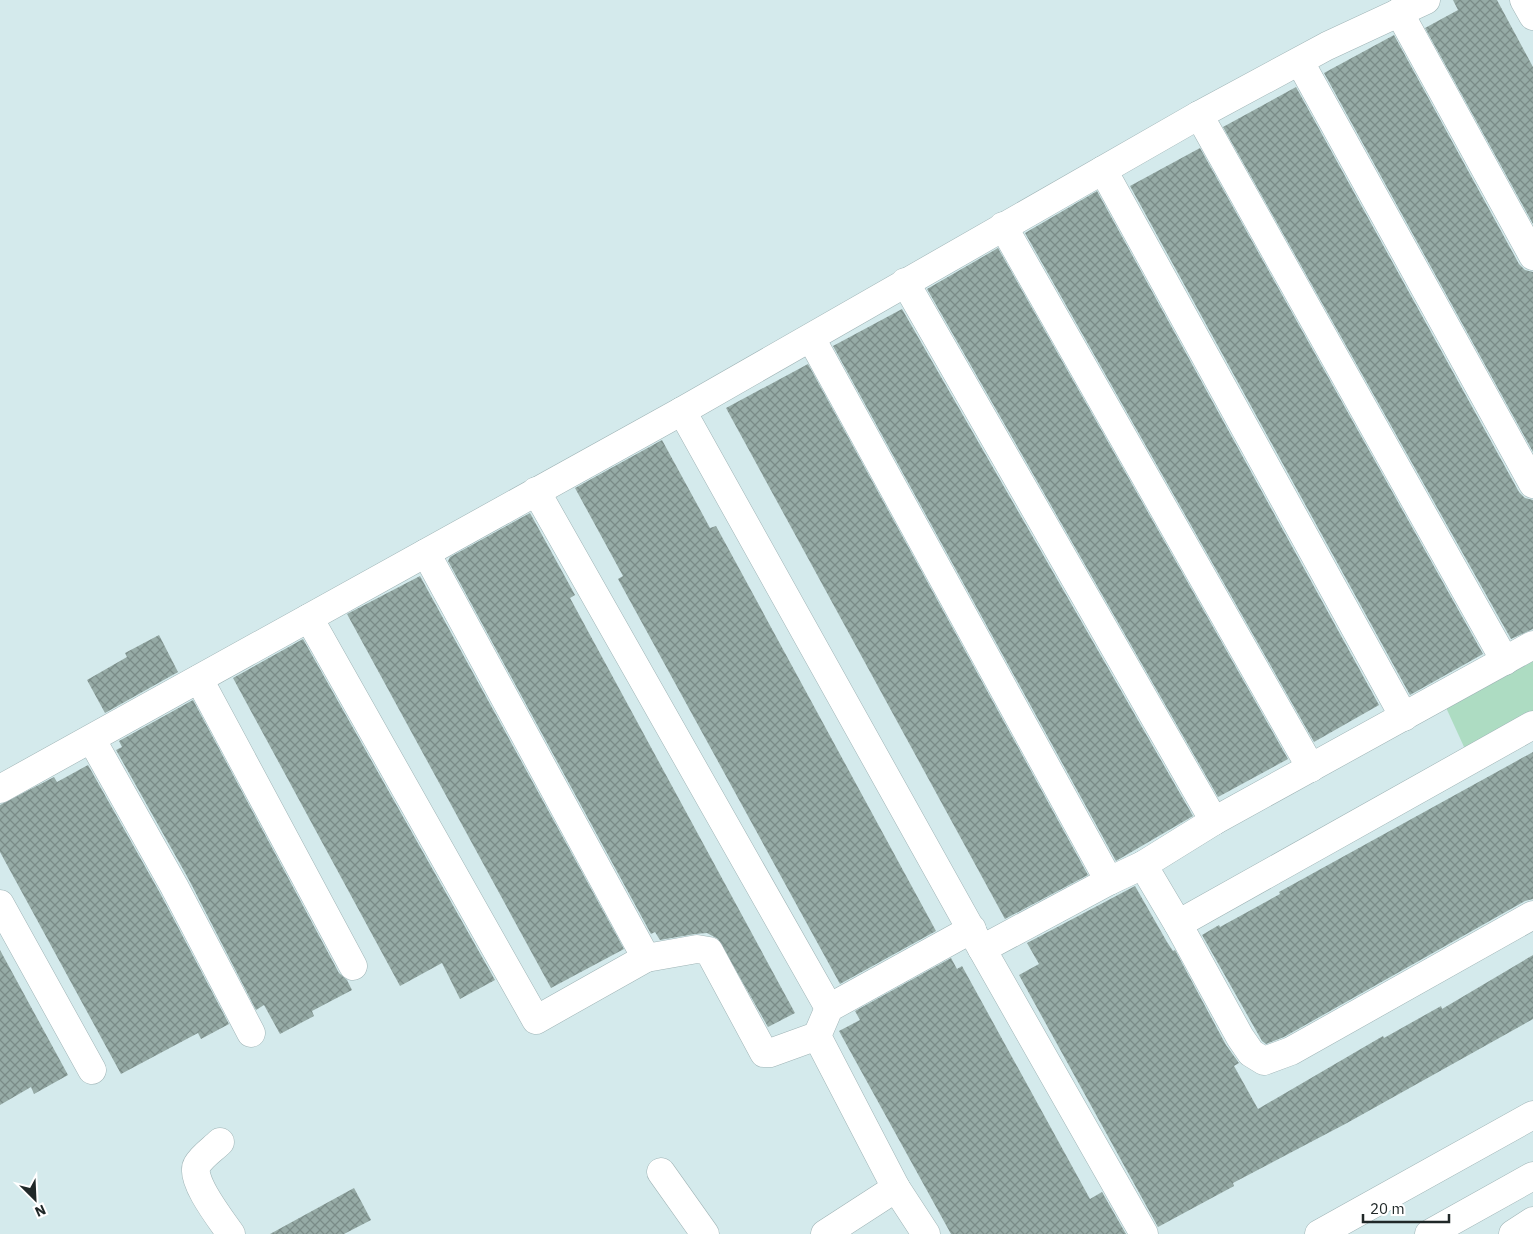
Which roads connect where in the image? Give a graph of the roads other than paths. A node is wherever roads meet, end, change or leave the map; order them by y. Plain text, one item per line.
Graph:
1 (1426, 0) edge
2 (1524, 0) edge
3 (1399, 12) junction
4 (1533, 16) edge
5 (1300, 62) junction
6 (1198, 115) junction
7 (1104, 170) junction
8 (1004, 226) junction
9 (1533, 256) edge
10 (905, 282) junction
11 (811, 338) junction
12 (682, 411) junction
13 (1533, 484) edge
14 (536, 491) junction
15 (426, 553) junction
16 (309, 618) junction
17 (1533, 645) edge
18 (1506, 661) junction
19 (199, 679) junction
20 (1404, 717) junction
21 (1533, 725) edge
22 (92, 740) junction
23 (1311, 768) junction
24 (0, 789) edge
25 (1214, 821) junction
26 (1143, 866) junction
27 (1109, 881) junction
28 (0, 904) edge
29 (1533, 915) edge
30 (1178, 924) junction
31 (977, 939) junction
32 (646, 958) junction
33 (353, 966) dead end
34 (829, 1008) junction
35 (251, 1032) dead end
36 (817, 1036) junction
37 (92, 1070) dead end
38 (1533, 1115) edge
39 (220, 1142) dead end
40 (661, 1172) dead end
41 (1533, 1176) edge
42 (896, 1188) junction
43 (1533, 1220) edge
44 (230, 1234) edge
45 (705, 1234) edge
46 (825, 1234) edge
47 (926, 1234) edge
48 (1144, 1234) edge
49 (1319, 1234) edge
50 (1429, 1234) edge
51 (1513, 1234) edge

1 - 3 street
2 - 4 street
3 - 5 street
3 - 9 street
5 - 6 street
5 - 13 street
6 - 7 street
6 - 18 street
7 - 8 street
7 - 20 street
8 - 10 street
8 - 23 street
10 - 11 street
10 - 25 street
11 - 12 street
11 - 27 street
12 - 14 street
12 - 31 street
14 - 15 street
14 - 34 street
15 - 16 street
15 - 32 street
16 - 19 street
16 - 32 street
17 - 18 street
18 - 20 street
19 - 22 street
19 - 33 street
20 - 23 street
21 - 30 street
22 - 24 street
22 - 35 street
23 - 25 street
25 - 26 street
26 - 27 street
26 - 30 street
27 - 31 street
28 - 37 street
29 - 30 street
31 - 34 street
31 - 48 street
32 - 36 street
34 - 36 street
36 - 42 street
38 - 49 street
39 - 44 street
40 - 45 street
41 - 50 street
42 - 46 street
42 - 47 street
43 - 51 street

